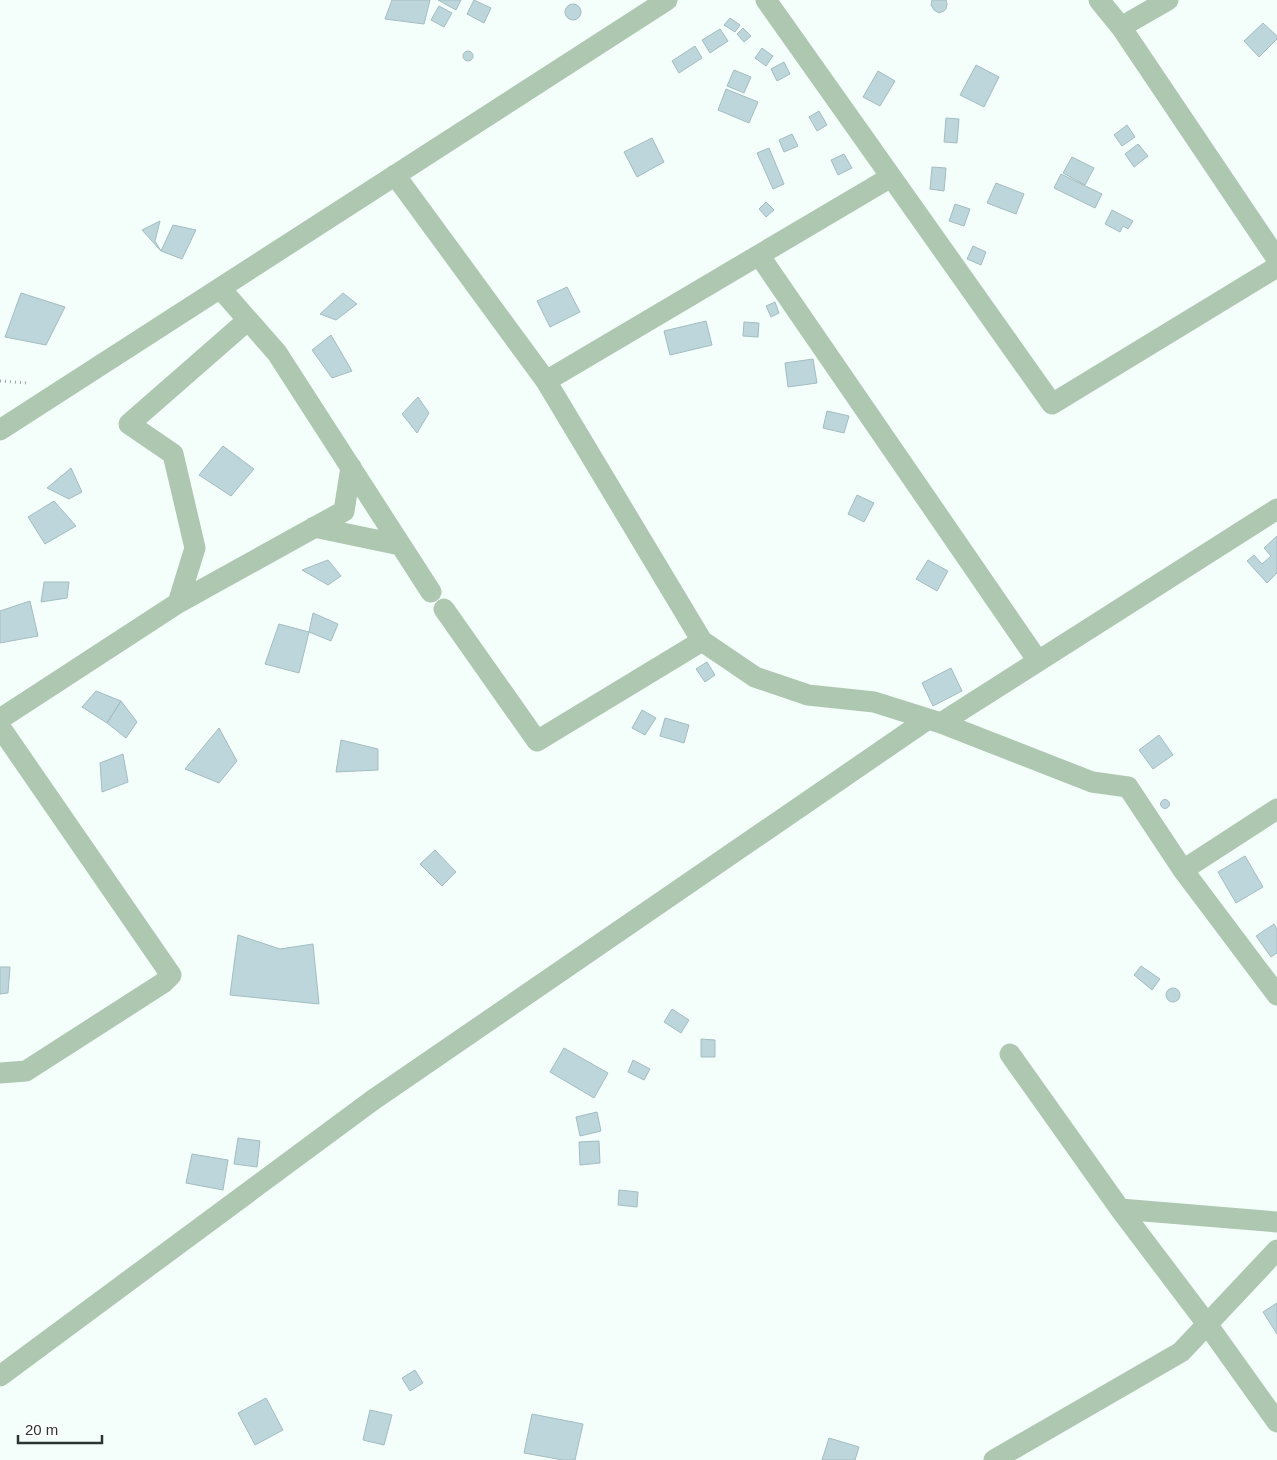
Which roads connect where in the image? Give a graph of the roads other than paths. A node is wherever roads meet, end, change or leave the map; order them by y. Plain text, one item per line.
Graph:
1 (667, 0) edge
2 (766, 0) edge
3 (1099, 0) edge
4 (1168, 0) edge
5 (1121, 27) junction
6 (395, 175) junction
7 (891, 177) junction
8 (759, 255) junction
9 (1277, 259) edge
10 (1277, 267) edge
11 (220, 288) junction
12 (248, 320) junction
13 (546, 381) junction
14 (0, 430) edge
15 (351, 467) junction
16 (1277, 509) edge
17 (314, 527) junction
18 (400, 545) junction
19 (430, 592) dead end
20 (178, 603) junction
21 (444, 609) dead end
22 (702, 641) junction
23 (1038, 661) junction
24 (0, 719) edge
25 (934, 721) junction
26 (0, 726) edge
27 (1277, 809) edge
28 (1183, 870) junction
29 (1277, 995) edge
30 (1010, 1054) dead end
31 (0, 1073) edge
32 (1120, 1209) junction
33 (1277, 1222) edge
34 (1277, 1250) edge
35 (1207, 1324) junction
36 (0, 1376) edge
37 (1277, 1422) edge
38 (994, 1460) edge

1 - 6 street
2 - 7 street
3 - 5 street
4 - 5 street
5 - 9 street
6 - 11 street
6 - 13 street
7 - 8 street
7 - 10 street
8 - 13 street
8 - 23 street
11 - 12 street
11 - 14 street
12 - 15 street
12 - 20 street
13 - 22 street
15 - 17 street
15 - 18 street
16 - 23 street
17 - 18 street
17 - 20 street
18 - 19 street
20 - 24 street
21 - 22 street
22 - 25 street
23 - 25 street
25 - 28 street
25 - 36 street
26 - 31 street
27 - 28 street
28 - 29 street
30 - 32 street
32 - 33 street
32 - 35 street
34 - 35 street
35 - 37 street
35 - 38 street

